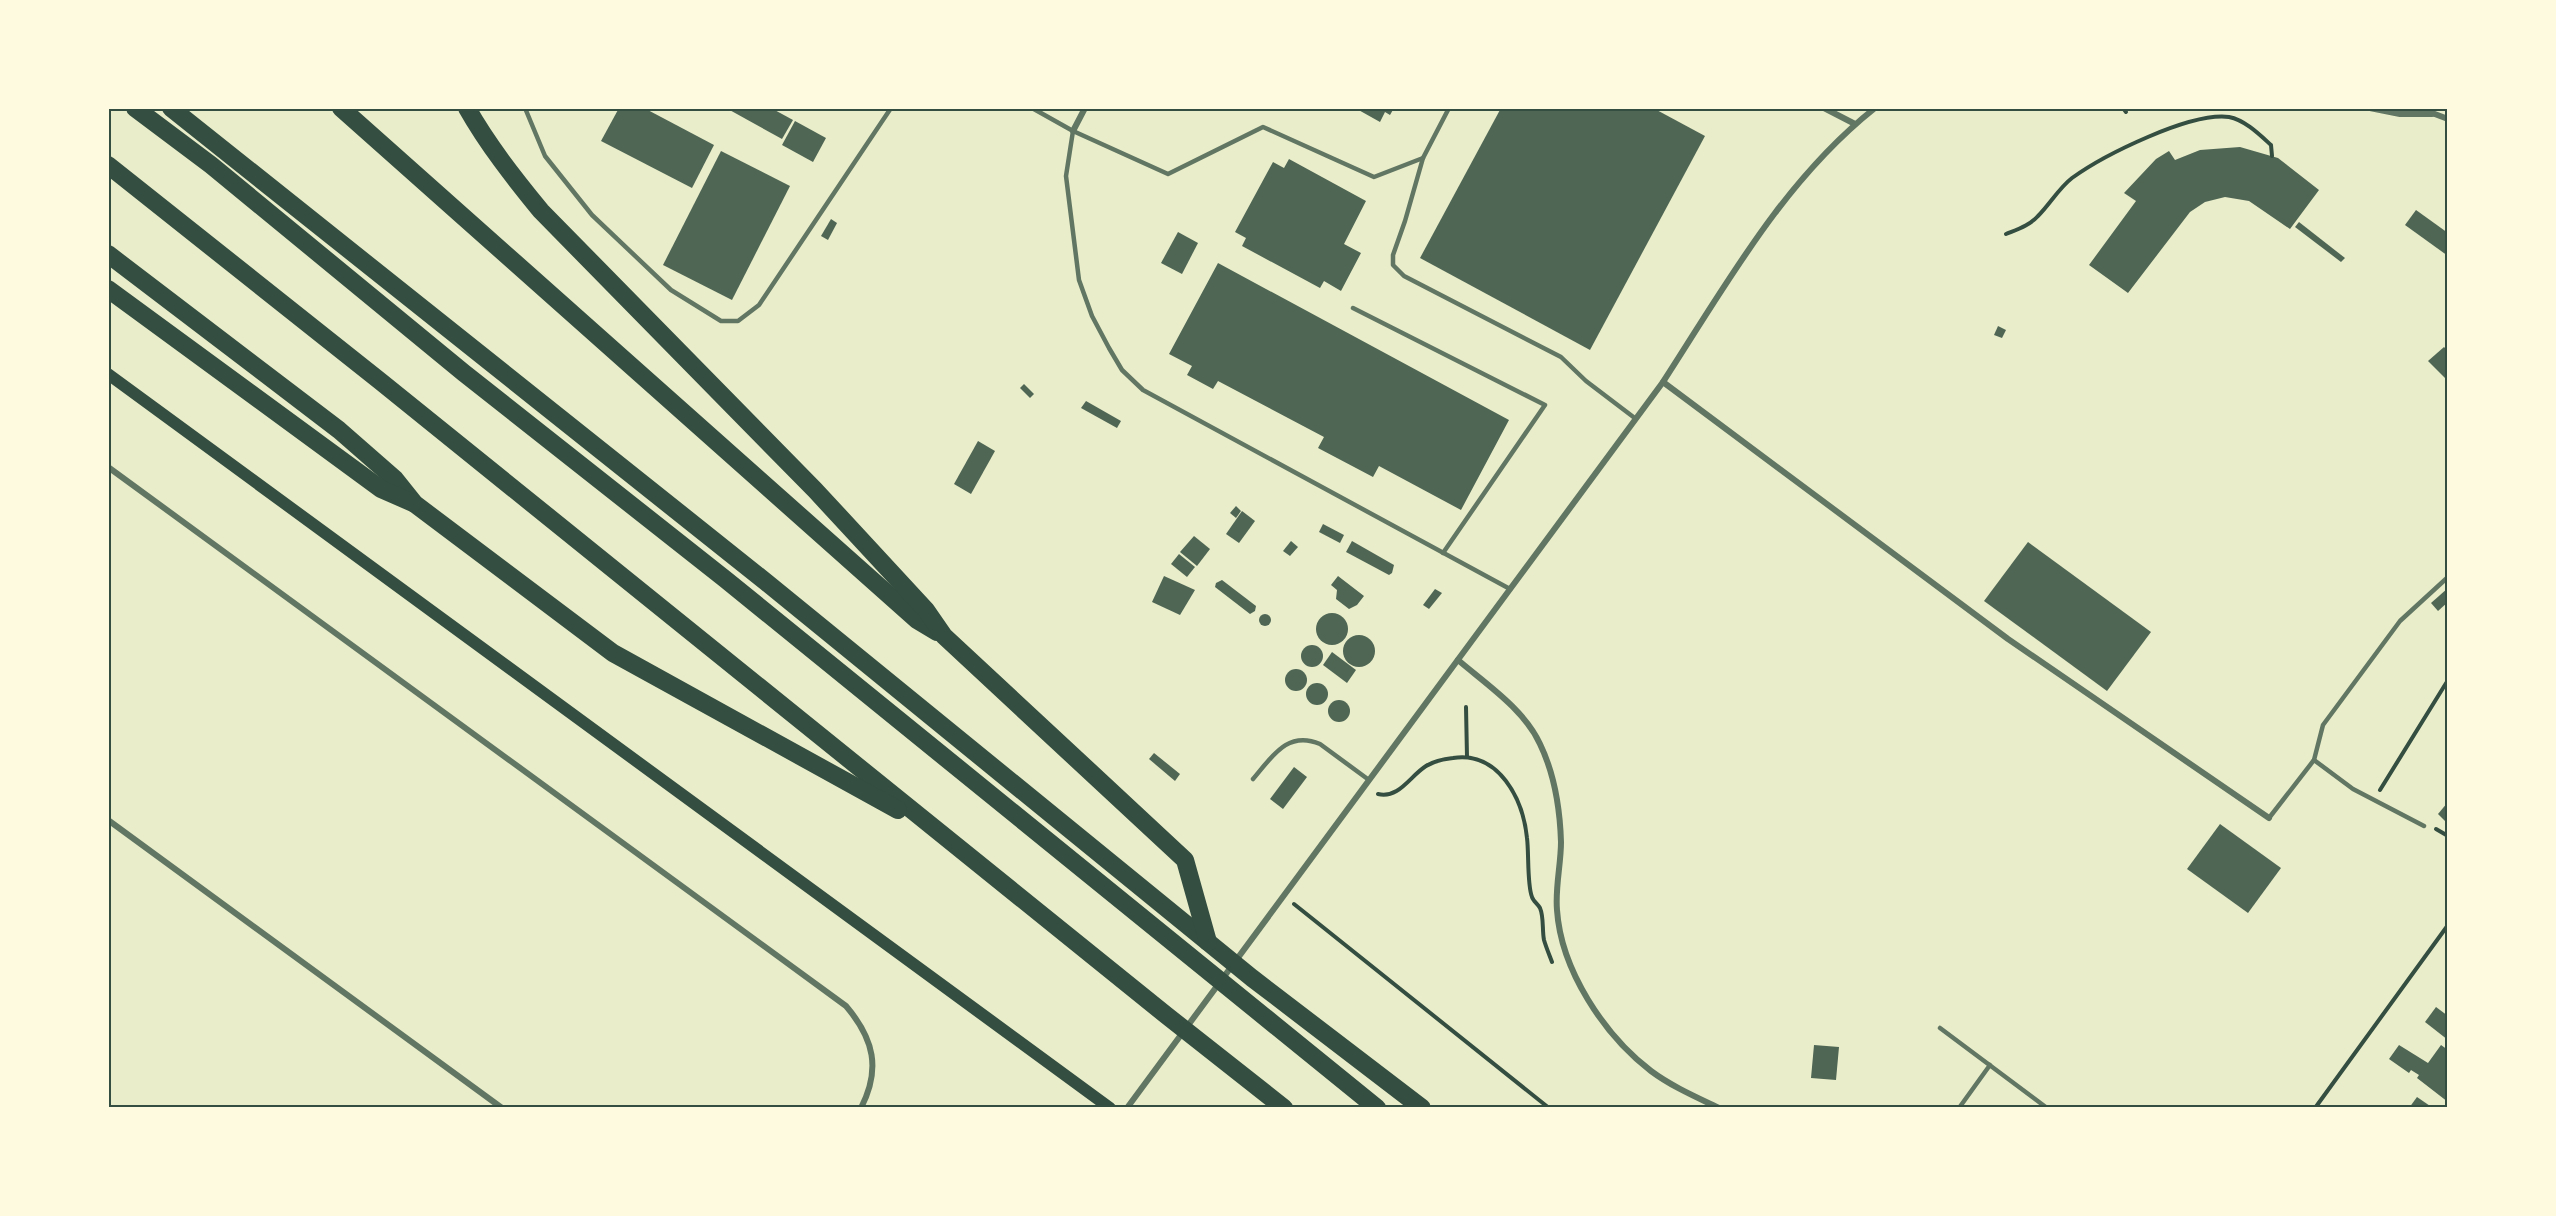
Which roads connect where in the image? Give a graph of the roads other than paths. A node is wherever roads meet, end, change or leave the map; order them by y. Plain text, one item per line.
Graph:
1 (135, 108) edge
2 (171, 108) edge
3 (341, 108) edge
4 (467, 108) edge
5 (525, 108) edge
6 (891, 108) edge
7 (1032, 108) edge
8 (1085, 108) edge
9 (1449, 108) edge
10 (1824, 108) edge
11 (1875, 108) edge
12 (2370, 108) edge
13 (2419, 108) edge
14 (2432, 114) junction
15 (2448, 119) edge
16 (1855, 124) junction
17 (1073, 130) junction
18 (1423, 158) junction
19 (108, 165) edge
20 (108, 254) edge
21 (108, 289) edge
22 (1353, 308) dead end
23 (108, 374) edge
24 (1663, 382) junction
25 (1636, 419) junction
26 (108, 467) edge
27 (415, 504) junction
28 (1443, 553) junction
29 (2448, 577) edge
30 (1510, 589) junction
31 (944, 636) junction
32 (1458, 660) junction
33 (2314, 760) junction
34 (1253, 778) dead end
35 (1369, 780) junction
36 (2269, 818) joint
37 (108, 819) edge
38 (2424, 826) dead end
39 (942, 834) junction
40 (1213, 945) junction
41 (1940, 1028) dead end
42 (1990, 1065) junction
43 (502, 1108) edge
44 (861, 1108) edge
45 (1110, 1108) edge
46 (1127, 1108) edge
47 (1284, 1108) edge
48 (1377, 1108) edge
49 (1422, 1108) edge
50 (1719, 1108) edge
51 (1959, 1108) edge
52 (2047, 1108) edge

1 - 48 highway
2 - 40 highway
3 - 31 highway
4 - 31 highway
5 - 6 lane
7 - 17 lane
8 - 17 street
9 - 18 lane
10 - 16 street
11 - 16 street
12 - 14 street
13 - 14 street
14 - 15 street
16 - 24 street
17 - 18 lane
17 - 28 lane
18 - 25 lane
19 - 39 highway
20 - 27 highway
21 - 27 highway
22 - 28 lane
23 - 45 main road
24 - 25 street
24 - 36 street
25 - 30 street
26 - 44 street
27 - 39 highway
28 - 30 lane
29 - 33 lane
30 - 32 street
31 - 40 highway
32 - 35 street
32 - 50 street
33 - 36 lane
33 - 38 lane
34 - 35 lane
35 - 46 street
37 - 43 street
39 - 47 highway
40 - 49 highway
41 - 42 lane
42 - 51 lane
42 - 52 lane

